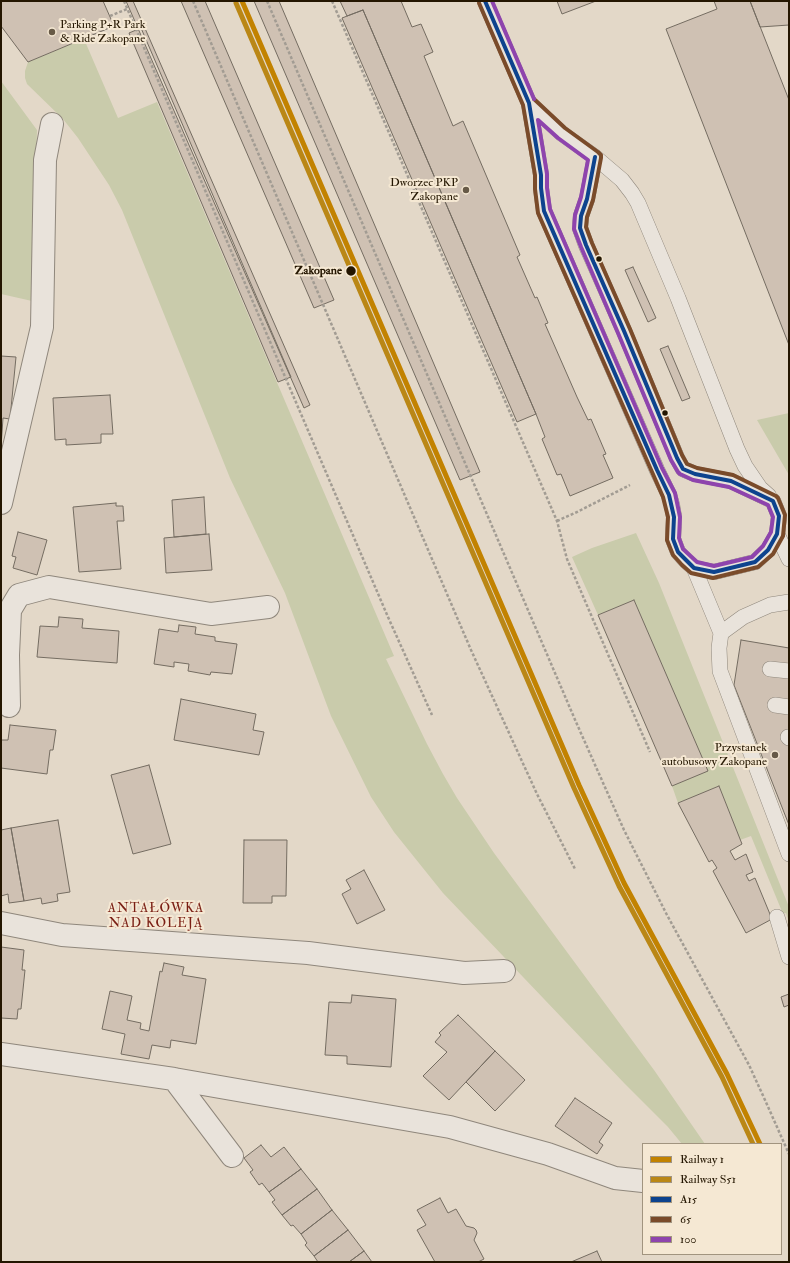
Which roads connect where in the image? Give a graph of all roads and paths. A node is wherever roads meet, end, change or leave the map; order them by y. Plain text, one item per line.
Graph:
1 (124, 1) edge
2 (193, 1) edge
3 (267, 1) edge
4 (332, 1) edge
5 (485, 1) edge
6 (127, 9) junction
7 (110, 16) dead end
8 (529, 104) junction
9 (52, 124) dead end
10 (595, 157) junction
11 (630, 485) dead end
12 (773, 501) junction
13 (1, 503) edge
14 (557, 521) junction
15 (777, 534) junction
16 (789, 559) edge
17 (694, 568) junction
18 (789, 602) edge
19 (268, 607) dead end
20 (721, 633) junction
21 (770, 669) dead end
22 (789, 671) edge
23 (9, 706) dead end
24 (432, 715) dead end
25 (650, 752) dead end
26 (789, 854) edge
27 (575, 869) dead end
28 (777, 917) dead end
29 (1, 923) edge
30 (789, 957) edge
31 (504, 971) dead end
32 (1, 1054) edge
33 (174, 1079) junction
34 (789, 1154) edge
35 (232, 1156) dead end
36 (642, 1181) edge

1 - 6 path
2 - 27 path
3 - 34 path
4 - 14 path
5 - 8 lane
6 - 7 path
6 - 24 path
8 - 10 lane
8 - 17 lane
9 - 13 street
10 - 12 lane
10 - 12 lane
11 - 14 path
12 - 15 lane
14 - 25 path
15 - 16 lane
15 - 17 lane
17 - 20 lane
18 - 20 lane
19 - 23 street
20 - 26 lane
21 - 22 lane
28 - 30 lane
29 - 31 street
32 - 33 street
33 - 35 street
33 - 36 street

